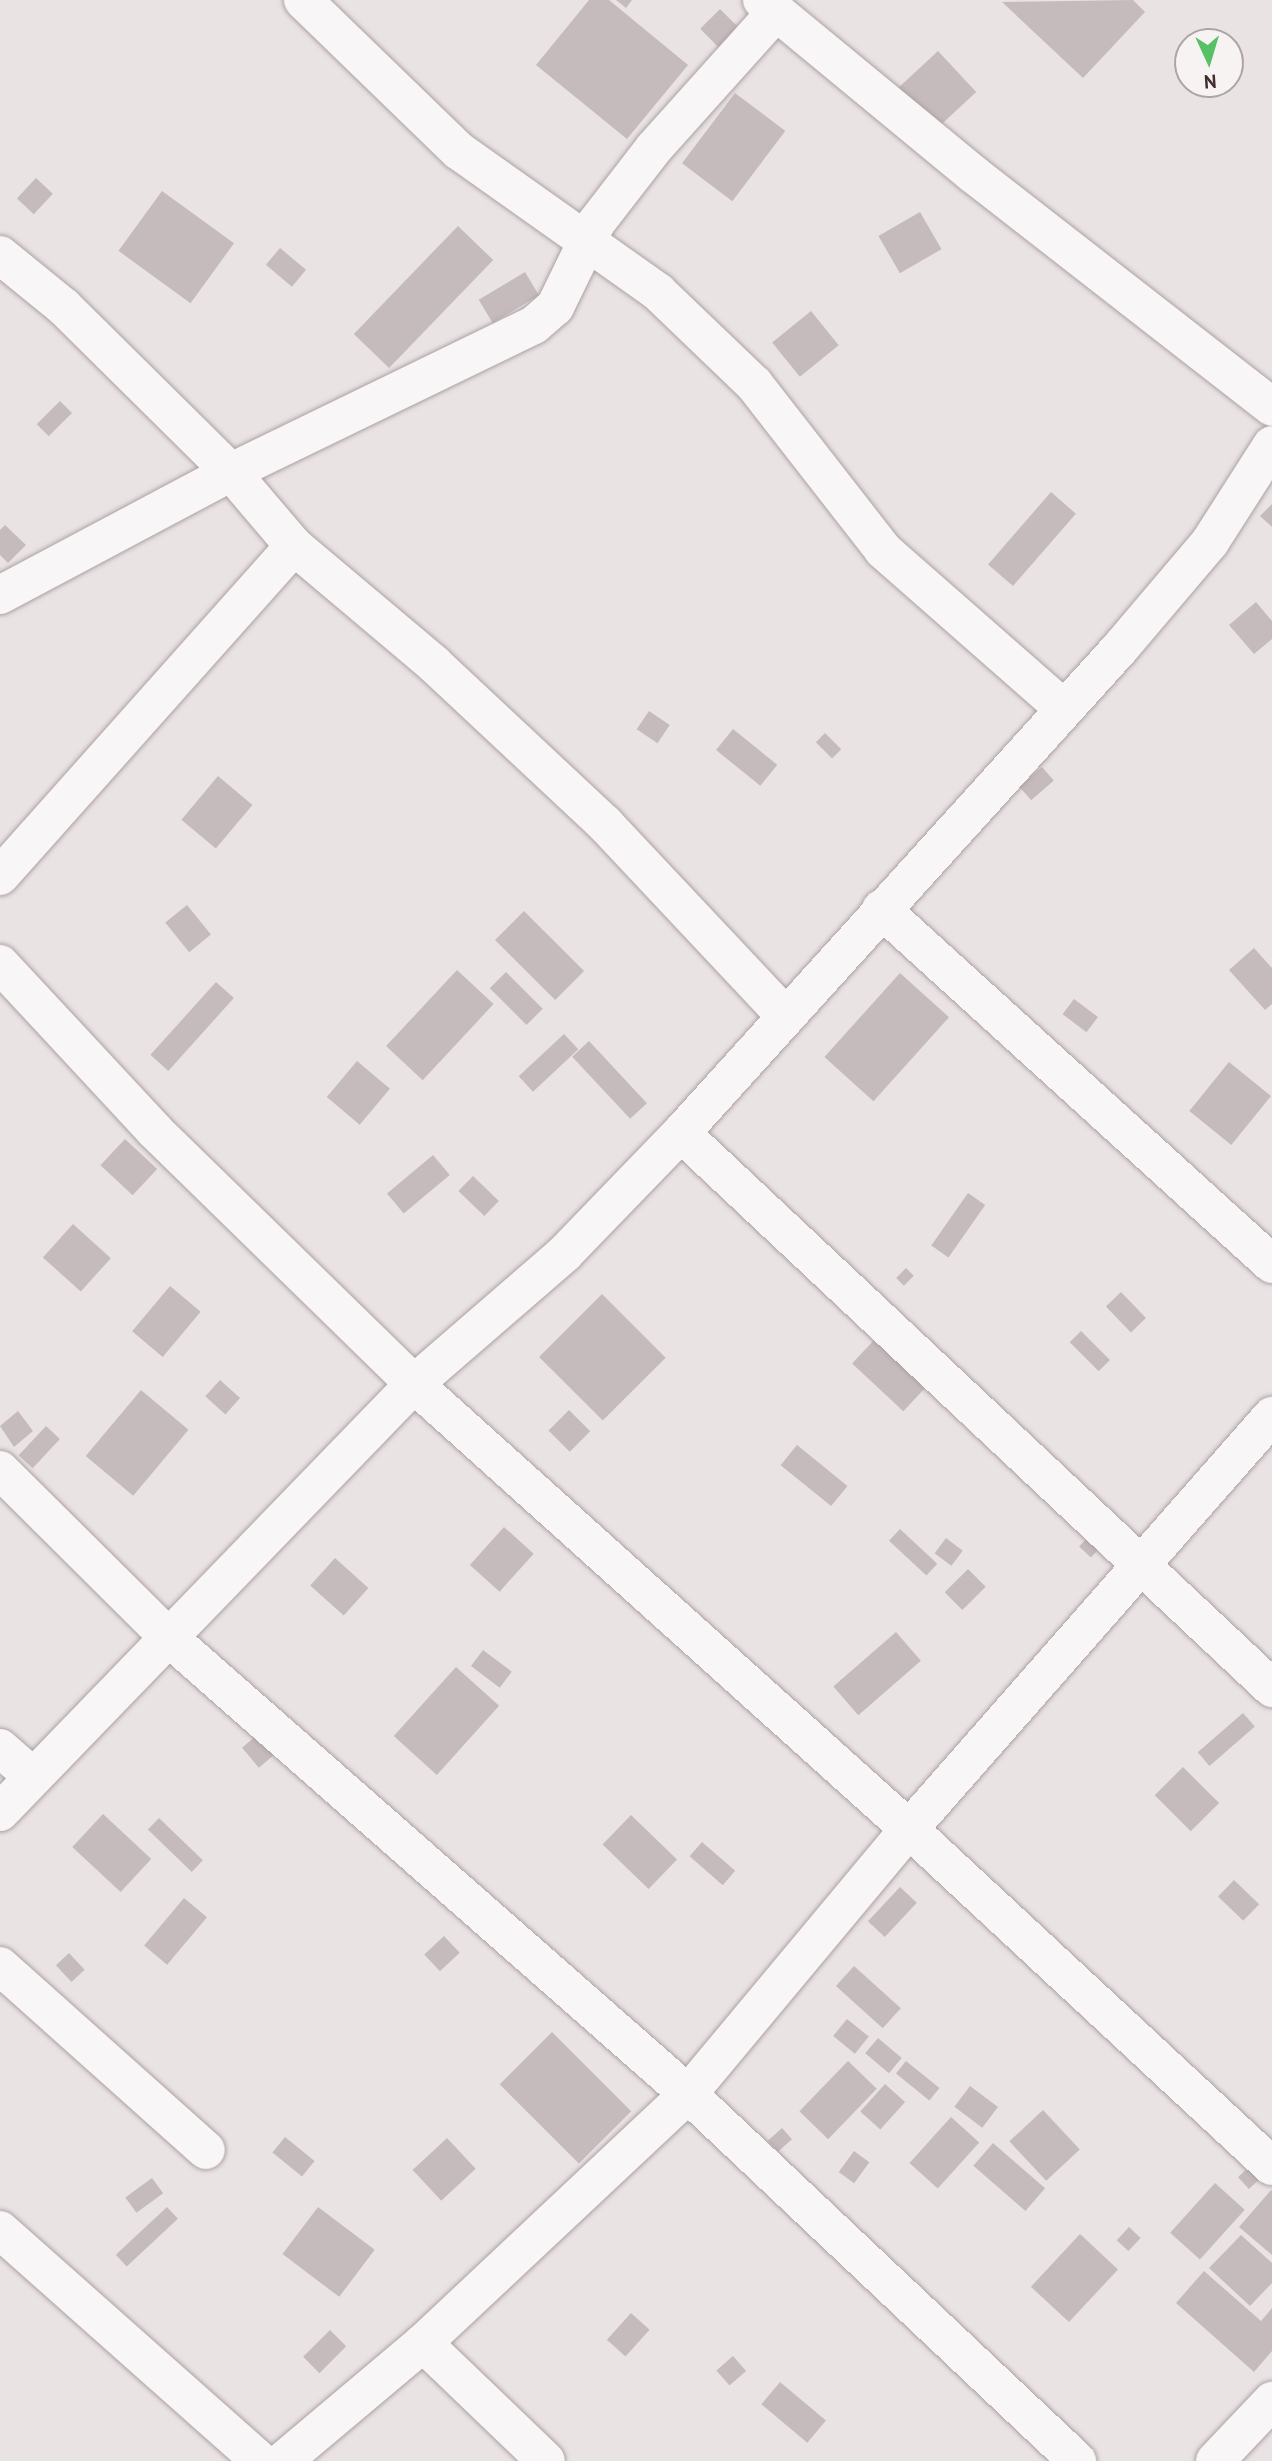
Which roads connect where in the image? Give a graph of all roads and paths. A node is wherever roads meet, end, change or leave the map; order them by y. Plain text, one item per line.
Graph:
1 (303, 0) edge
2 (769, 6) edge
3 (588, 241) junction
4 (0, 255) edge
5 (1272, 407) edge
6 (1272, 445) edge
7 (231, 472) junction
8 (294, 546) junction
9 (0, 595) edge
10 (1064, 709) junction
11 (0, 876) edge
12 (881, 909) junction
13 (0, 964) edge
14 (785, 1016) junction
15 (681, 1133) junction
16 (1272, 1264) edge
17 (414, 1384) junction
18 (1272, 1416) edge
19 (0, 1470) edge
20 (1139, 1567) junction
21 (167, 1636) junction
22 (1272, 1688) edge
23 (0, 1748) edge
24 (33, 1777) junction
25 (0, 1812) edge
26 (909, 1829) junction
27 (0, 1966) edge
28 (688, 2094) junction
29 (206, 2150) dead end
30 (1272, 2166) edge
31 (0, 2230) edge
32 (423, 2343) junction
33 (1272, 2401) edge
34 (260, 2461) edge
35 (283, 2461) edge
36 (546, 2461) edge
37 (1077, 2461) edge
38 (1215, 2461) edge

1 - 3 street
2 - 3 street
2 - 5 street
3 - 7 street
3 - 10 street
4 - 7 street
6 - 10 street
7 - 8 street
7 - 9 street
8 - 11 street
8 - 14 street
10 - 12 street
12 - 14 street
12 - 16 street
13 - 17 street
14 - 15 street
15 - 17 street
15 - 20 street
17 - 21 street
17 - 26 street
18 - 20 street
19 - 21 street
20 - 22 street
20 - 26 street
21 - 24 street
21 - 28 street
23 - 24 street
24 - 25 street
26 - 28 street
26 - 30 street
27 - 29 street
28 - 32 street
28 - 37 street
31 - 34 street
32 - 35 street
32 - 36 street
33 - 38 street

